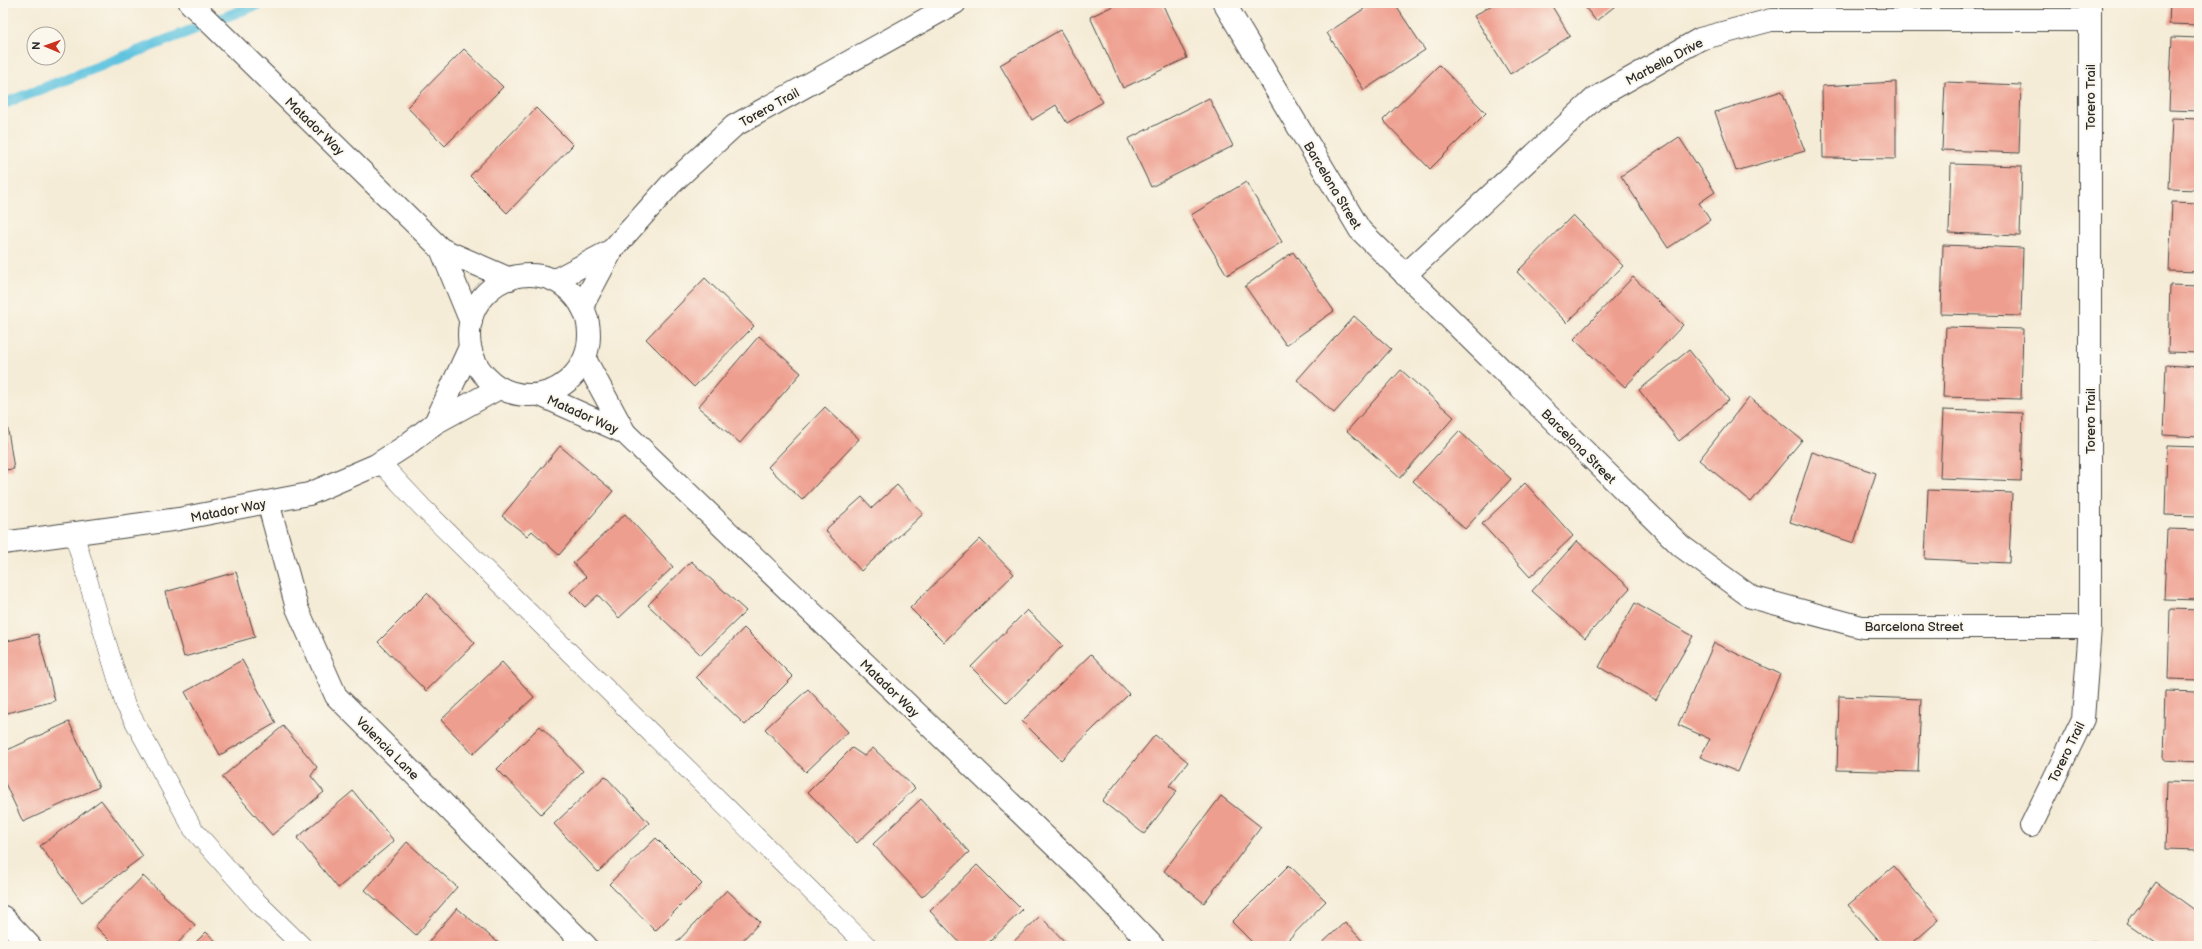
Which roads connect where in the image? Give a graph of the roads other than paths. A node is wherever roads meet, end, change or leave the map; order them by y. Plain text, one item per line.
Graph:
1 (190, 3) edge
2 (955, 3) edge
3 (1224, 3) edge
4 (2090, 11) edge
5 (441, 249) junction
6 (612, 250) junction
7 (1405, 275) junction
8 (510, 279) junction
9 (555, 280) junction
10 (582, 306) junction
11 (470, 322) junction
12 (470, 347) junction
13 (585, 359) junction
14 (499, 388) junction
15 (540, 395) junction
16 (435, 423) junction
17 (625, 432) junction
18 (380, 462) junction
19 (268, 502) junction
20 (74, 534) junction
21 (3, 544) edge
22 (2090, 626) junction
23 (2031, 826) dead end
24 (3, 917) edge
25 (30, 946) edge
26 (302, 946) edge
27 (586, 946) edge
28 (867, 946) edge
29 (1153, 946) edge

1 - 5 street, Matador Way
2 - 6 street, Torero Trail
3 - 7 street, Barcelona Street
4 - 7 street, Marbella Drive
4 - 22 street, Torero Trail
5 - 8 street, Matador Way
5 - 11 street, Matador Way
6 - 9 street, Torero Trail
6 - 10 street, Torero Trail
7 - 22 street, Barcelona Street
8 - 9 street
8 - 11 street
9 - 10 street
10 - 13 street
11 - 12 street
12 - 14 street
12 - 16 street, Matador Way
13 - 15 street
13 - 17 street, Matador Way
14 - 15 street
14 - 16 street, Matador Way
15 - 17 street, Matador Way
16 - 18 street, Matador Way
17 - 29 street, Matador Way
18 - 19 street, Matador Way
18 - 28 lane
19 - 20 street, Matador Way
19 - 27 street, Valencia Lane
20 - 21 street, Matador Way
20 - 26 lane
22 - 23 street, Torero Trail
24 - 25 street

